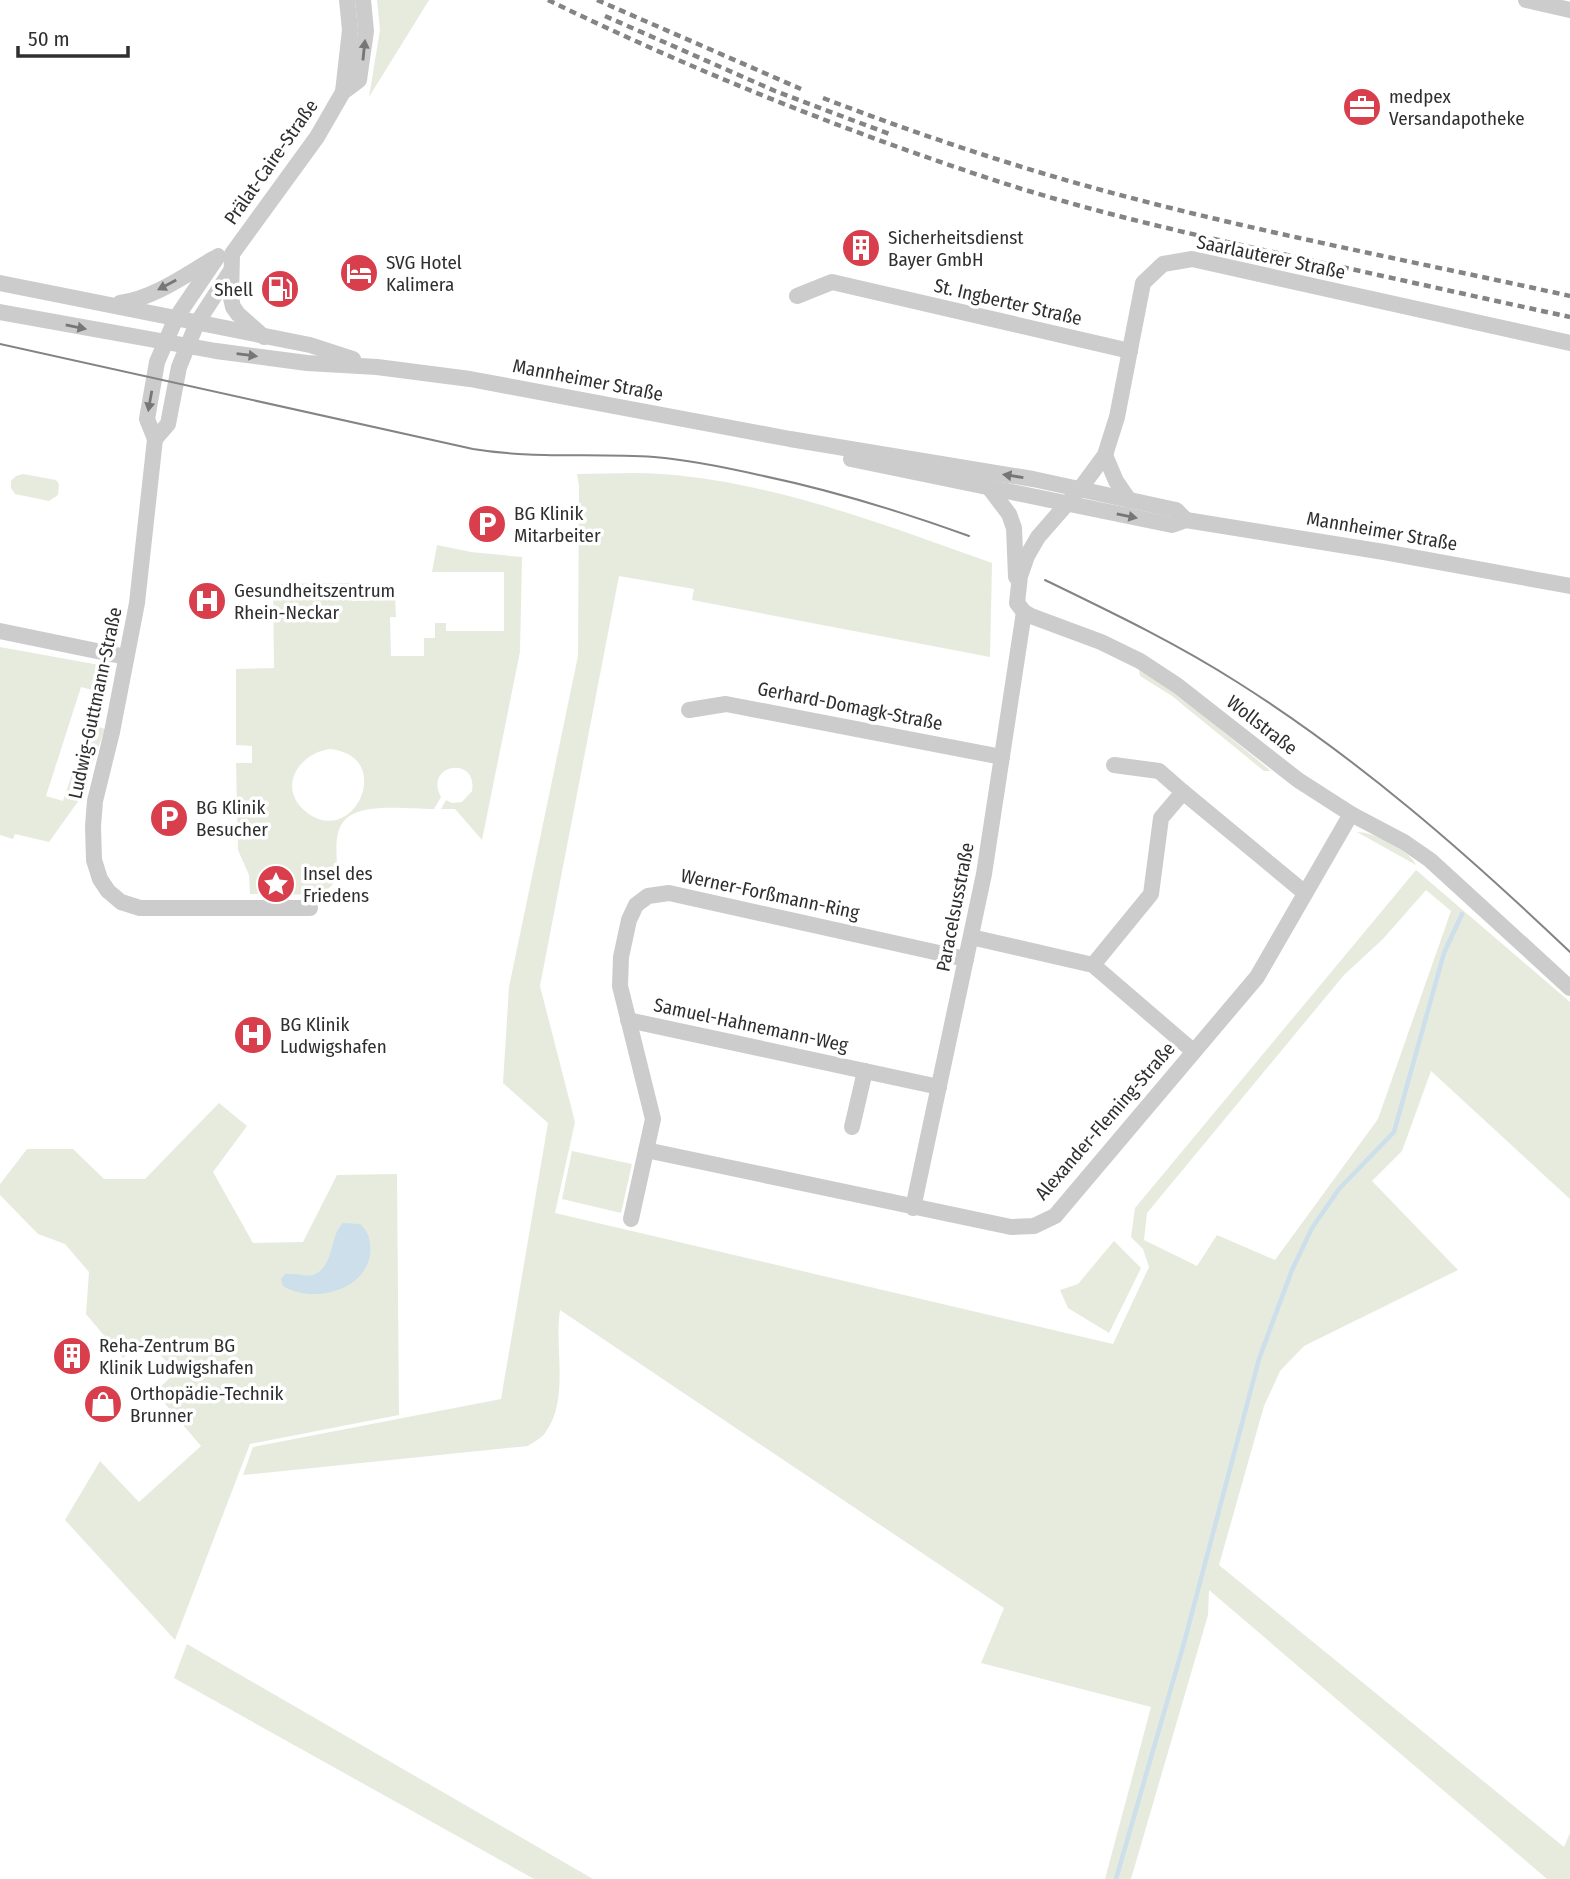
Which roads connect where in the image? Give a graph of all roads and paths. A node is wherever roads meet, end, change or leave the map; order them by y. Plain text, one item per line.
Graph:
1 (346, 0) edge
2 (363, 0) edge
3 (1527, 0) edge
4 (1570, 10) edge
5 (343, 92) junction
6 (225, 255) junction
7 (231, 272) junction
8 (0, 284) edge
9 (797, 296) dead end
10 (111, 304) junction
11 (0, 312) edge
12 (176, 318) junction
13 (197, 323) junction
14 (264, 337) junction
15 (165, 343) junction
16 (1570, 343) edge
17 (310, 345) junction
18 (187, 346) junction
19 (1130, 352) junction
20 (307, 363) junction
21 (377, 367) junction
22 (155, 439) junction
23 (790, 439) junction
24 (1105, 455) junction
25 (990, 489) junction
26 (1080, 489) junction
27 (1129, 500) junction
28 (1068, 504) junction
29 (1186, 520) junction
30 (1570, 586) edge
31 (1020, 605) junction
32 (0, 631) edge
33 (126, 656) junction
34 (690, 710) dead end
35 (1002, 757) junction
36 (1114, 765) dead end
37 (1183, 792) junction
38 (1351, 814) junction
39 (1305, 893) junction
40 (310, 908) dead end
41 (971, 937) junction
42 (966, 958) junction
43 (1093, 965) junction
44 (1570, 988) edge
45 (628, 1020) junction
46 (1193, 1051) junction
47 (864, 1071) junction
48 (939, 1087) junction
49 (852, 1127) dead end
50 (646, 1150) junction
51 (913, 1208) junction
52 (631, 1219) dead end

1 - 5 street, Prälat-Caire-Straße
5 -> 2 street, Prälat-Caire-Straße
3 - 4 street
5 - 6 street, Prälat-Caire-Straße
6 - 7 street, Prälat-Caire-Straße
6 -> 10 street
6 - 12 street, Prälat-Caire-Straße
7 - 13 street
7 - 14 street, Prälat-Caire-Straße
8 - 10 street, Mannheimer Straße
9 - 19 street, St. Ingberter Straße
10 - 12 street, Mannheimer Straße
11 -> 15 street, Mannheimer Straße
12 - 13 street, Mannheimer Straße
12 - 15 street, Prälat-Caire-Straße
13 - 14 street, Mannheimer Straße
13 - 18 street, Ludwig-Guttmann-Straße
14 - 17 street, Mannheimer Straße
15 - 18 street, Mannheimer Straße
15 -> 22 street, Ludwig-Guttmann-Straße
16 - 19 street, Saarlauterer Straße
17 - 20 street
17 - 21 street, Mannheimer Straße
18 -> 20 street, Mannheimer Straße
18 - 22 street, Ludwig-Guttmann-Straße
19 - 24 street, Saarlauterer Straße
20 - 21 street, Mannheimer Straße
21 - 23 street, Mannheimer Straße
22 - 33 street, Ludwig-Guttmann-Straße
23 - 25 street, Mannheimer Straße
26 -> 23 street, Mannheimer Straße
24 - 26 street, Saarlauterer Straße
24 - 27 street
25 - 28 street, Mannheimer Straße
25 - 31 street
26 - 27 street, Mannheimer Straße
26 - 28 street
27 - 29 street, Mannheimer Straße
28 -> 29 street, Mannheimer Straße
28 - 31 street
29 - 30 street, Mannheimer Straße
31 - 35 street, Paracelsusstraße
31 - 38 street, Wollstraße
32 - 33 street
33 - 40 street, Ludwig-Guttmann-Straße
34 - 35 street, Gerhard-Domagk-Straße
35 - 41 street, Paracelsusstraße
36 - 37 street
37 - 39 street
37 - 43 street
38 - 39 street, Alexander-Fleming-Straße
38 - 44 street, Wollstraße
39 - 46 street, Alexander-Fleming-Straße
41 - 42 street, Paracelsusstraße
41 - 43 street
42 - 45 street, Werner-Forßmann-Ring
42 - 48 street, Paracelsusstraße
43 - 46 street
45 - 47 street, Samuel-Hahnemann-Weg
45 - 50 street, Werner-Forßmann-Ring
46 - 51 street, Alexander-Fleming-Straße
47 - 48 street, Samuel-Hahnemann-Weg
47 - 49 street, Samuel-Hahnemann-Weg
48 - 51 street, Paracelsusstraße
50 - 51 street, Alexander-Fleming-Straße
50 - 52 street, Werner-Forßmann-Ring

